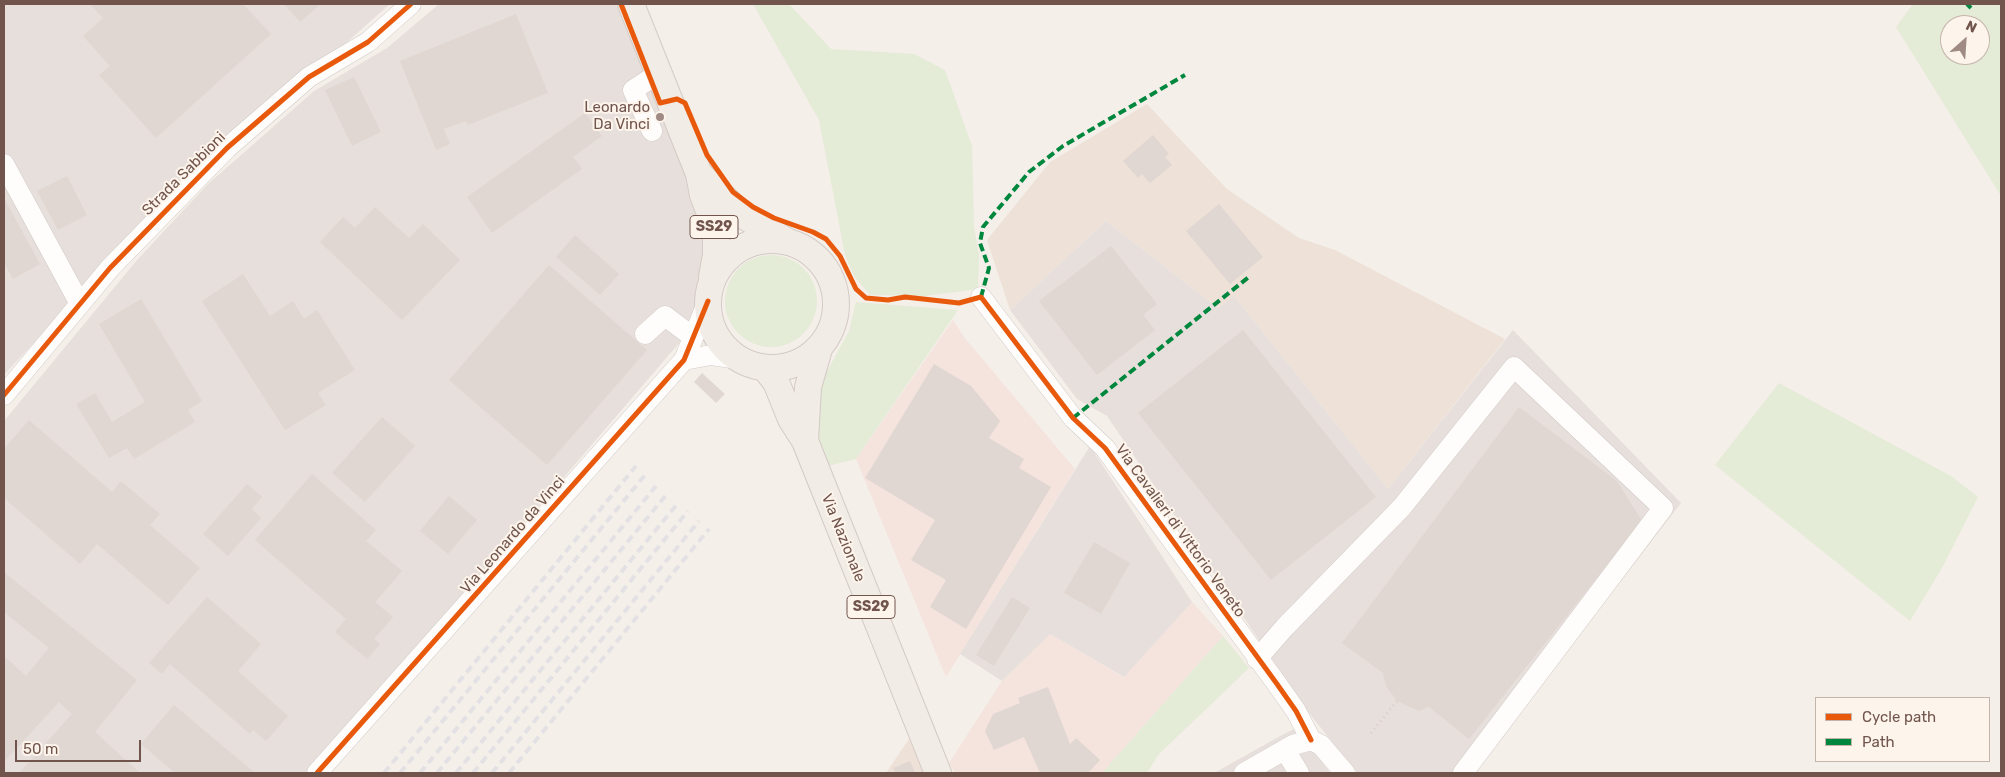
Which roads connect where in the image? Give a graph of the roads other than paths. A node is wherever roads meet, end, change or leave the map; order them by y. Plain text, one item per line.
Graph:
1 (411, 4) edge
2 (631, 4) edge
3 (659, 73) junction
4 (652, 130) dead end
5 (4, 164) edge
6 (699, 174) junction
7 (785, 241) junction
8 (709, 292) junction
9 (982, 297) dead end
10 (80, 304) junction
11 (645, 334) dead end
12 (693, 338) junction
13 (819, 349) junction
14 (739, 359) junction
15 (684, 360) junction
16 (765, 368) junction
17 (4, 395) edge
18 (805, 441) junction
19 (1257, 659) junction
20 (1310, 740) junction
21 (1285, 750) junction
22 (317, 773) edge
23 (938, 773) edge
24 (1244, 773) edge
25 (1299, 773) edge
26 (1346, 773) edge
27 (1464, 773) edge

1 - 10 street, Strada Sabbioni
2 - 3 main road, SS29
3 - 4 street
3 - 6 main road, SS29
5 - 10 street
6 - 7 main road, SS29
6 - 8 main road, SS29
7 - 8 main road
7 - 13 main road
8 - 12 street, Via Leonardo da Vinci
8 - 14 main road
9 - 19 street, Via Cavalieri di Vittorio Veneto
10 - 17 street, Strada Sabbioni
11 - 12 street
12 - 15 street, Via Leonardo da Vinci
13 - 16 main road
13 - 18 main road, Via Nazionale / SS29
14 - 15 street
14 - 16 main road
15 - 22 street, Via Leonardo da Vinci
16 - 18 main road, Via Nazionale / SS29
18 - 23 main road, Via Nazionale / SS29
19 - 20 street, Via Cavalieri di Vittorio Veneto
19 - 27 street
20 - 21 street
20 - 26 street, Via Cavalieri di Vittorio Veneto
21 - 24 street
21 - 25 street

